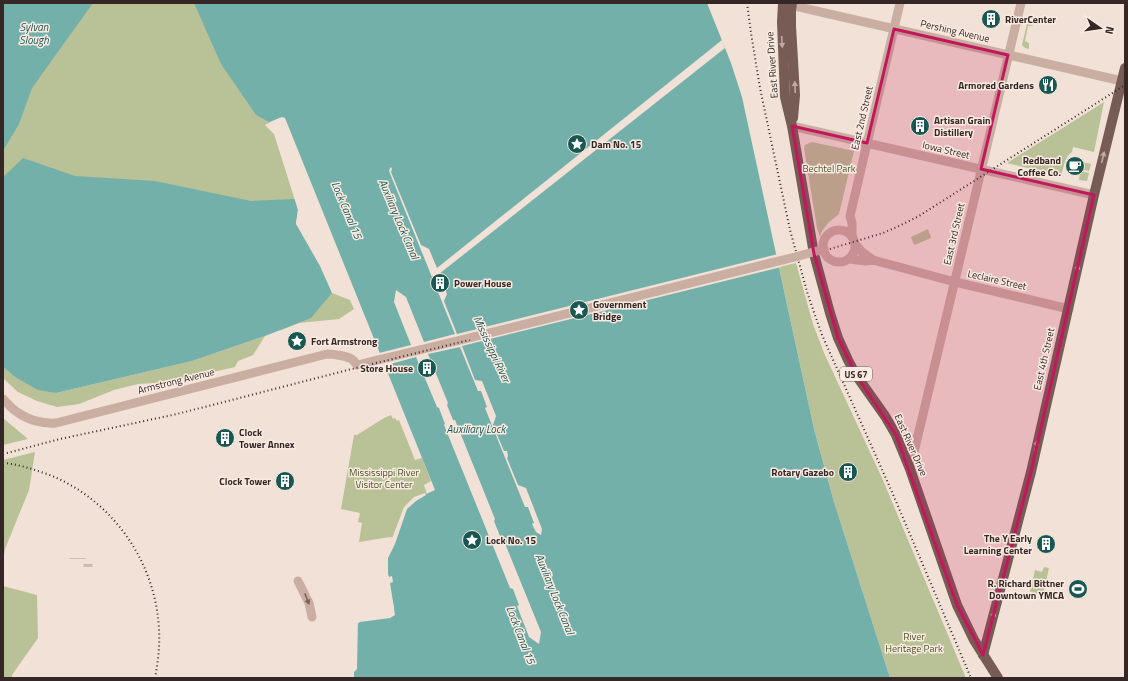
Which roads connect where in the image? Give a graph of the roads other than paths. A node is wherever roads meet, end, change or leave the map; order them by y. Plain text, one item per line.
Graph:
1 (900, 3) edge
2 (1021, 3) edge
3 (789, 4) edge
4 (894, 29) junction
5 (1008, 55) junction
6 (1125, 68) edge
7 (1122, 81) junction
8 (792, 126) junction
9 (867, 143) junction
10 (981, 169) junction
11 (1094, 195) junction
12 (850, 216) junction
13 (839, 230) junction
14 (854, 241) junction
15 (824, 249) junction
16 (850, 259) junction
17 (873, 260) junction
18 (954, 282) junction
19 (1069, 308) junction
20 (3, 399) edge
21 (910, 469) junction
22 (298, 582) dead end
23 (312, 617) dead end
24 (983, 655) junction
25 (998, 678) edge

1 - 4 street, East 2nd Street
2 - 5 street, East 3rd Street
3 - 4 street, Pershing Avenue
3 - 8 main road, East River Drive / US 67
4 - 5 street, Pershing Avenue
4 - 9 street, East 2nd Street
5 - 7 street, Pershing Avenue
5 - 10 street, East 3rd Street
6 - 7 main road, East 4th Street
11 -> 7 main road, East 4th Street
8 - 9 street, Iowa Street
8 - 21 main road, East River Drive / US 67
9 - 10 street, Iowa Street
9 - 12 street, East 2nd Street
10 - 11 street, Iowa Street
10 - 18 street, East 3rd Street
19 -> 11 main road, East 4th Street
12 - 13 street
12 - 14 street, East 2nd Street
13 - 14 street
13 - 15 street
14 - 16 street
14 - 17 street
15 - 16 street
15 - 20 street, Armstrong Avenue, bridge
16 - 17 street, Leclaire Street
17 - 18 street, Leclaire Street
18 - 19 street, Leclaire Street
18 - 21 street, East 3rd Street
24 -> 19 main road, East 4th Street
21 - 24 main road, East River Drive / US 67
22 -> 23 street
24 - 25 main road, East River Drive / US 67

